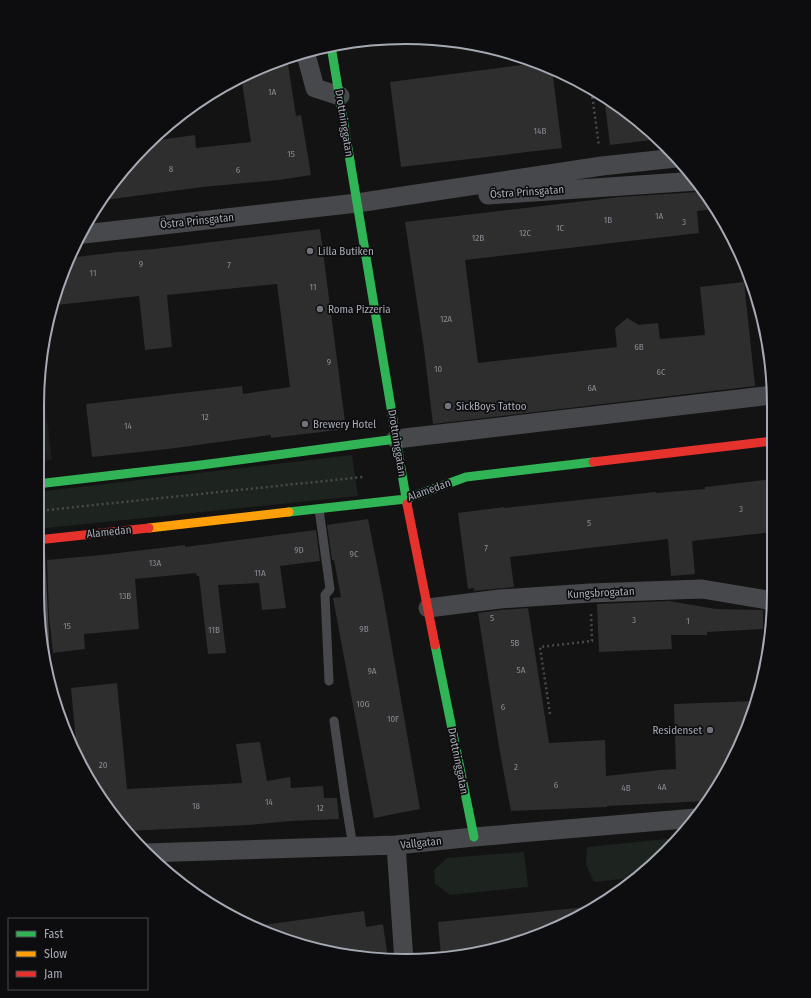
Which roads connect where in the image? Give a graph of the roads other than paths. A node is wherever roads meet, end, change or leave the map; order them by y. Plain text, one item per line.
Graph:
1 (332, 52) edge
2 (307, 58) edge
3 (340, 96) junction
4 (669, 159) edge
5 (689, 182) edge
6 (357, 203) junction
7 (87, 234) edge
8 (767, 396) edge
9 (396, 439) junction
10 (767, 441) edge
11 (44, 483) edge
12 (406, 499) junction
13 (319, 509) junction
14 (44, 539) edge
15 (767, 600) edge
16 (428, 608) junction
17 (329, 681) dead end
18 (334, 721) dead end
19 (687, 819) edge
20 (474, 837) junction
21 (396, 845) junction
22 (353, 847) junction
23 (155, 853) edge
24 (404, 954) edge

1 - 3 street, Drottninggatan
2 - 3 street
3 - 6 street, Drottninggatan
4 - 6 street, Östra Prinsgatan
5 - 6 street, Östra Prinsgatan
6 - 7 street, Östra Prinsgatan
6 - 9 street, Drottninggatan
8 - 9 street
9 - 11 street
9 - 12 street, Drottninggatan
10 - 12 street, Alamedan
12 - 13 street, Alamedan
12 - 16 street, Drottninggatan
13 - 14 street, Alamedan
13 - 17 lane
15 - 16 street, Kungsbrogatan
16 - 20 street, Drottninggatan
18 - 22 lane
19 - 20 street, Vallgatan
20 - 21 street, Vallgatan
21 - 22 street, Vallgatan
21 - 24 street
22 - 23 street, Vallgatan

